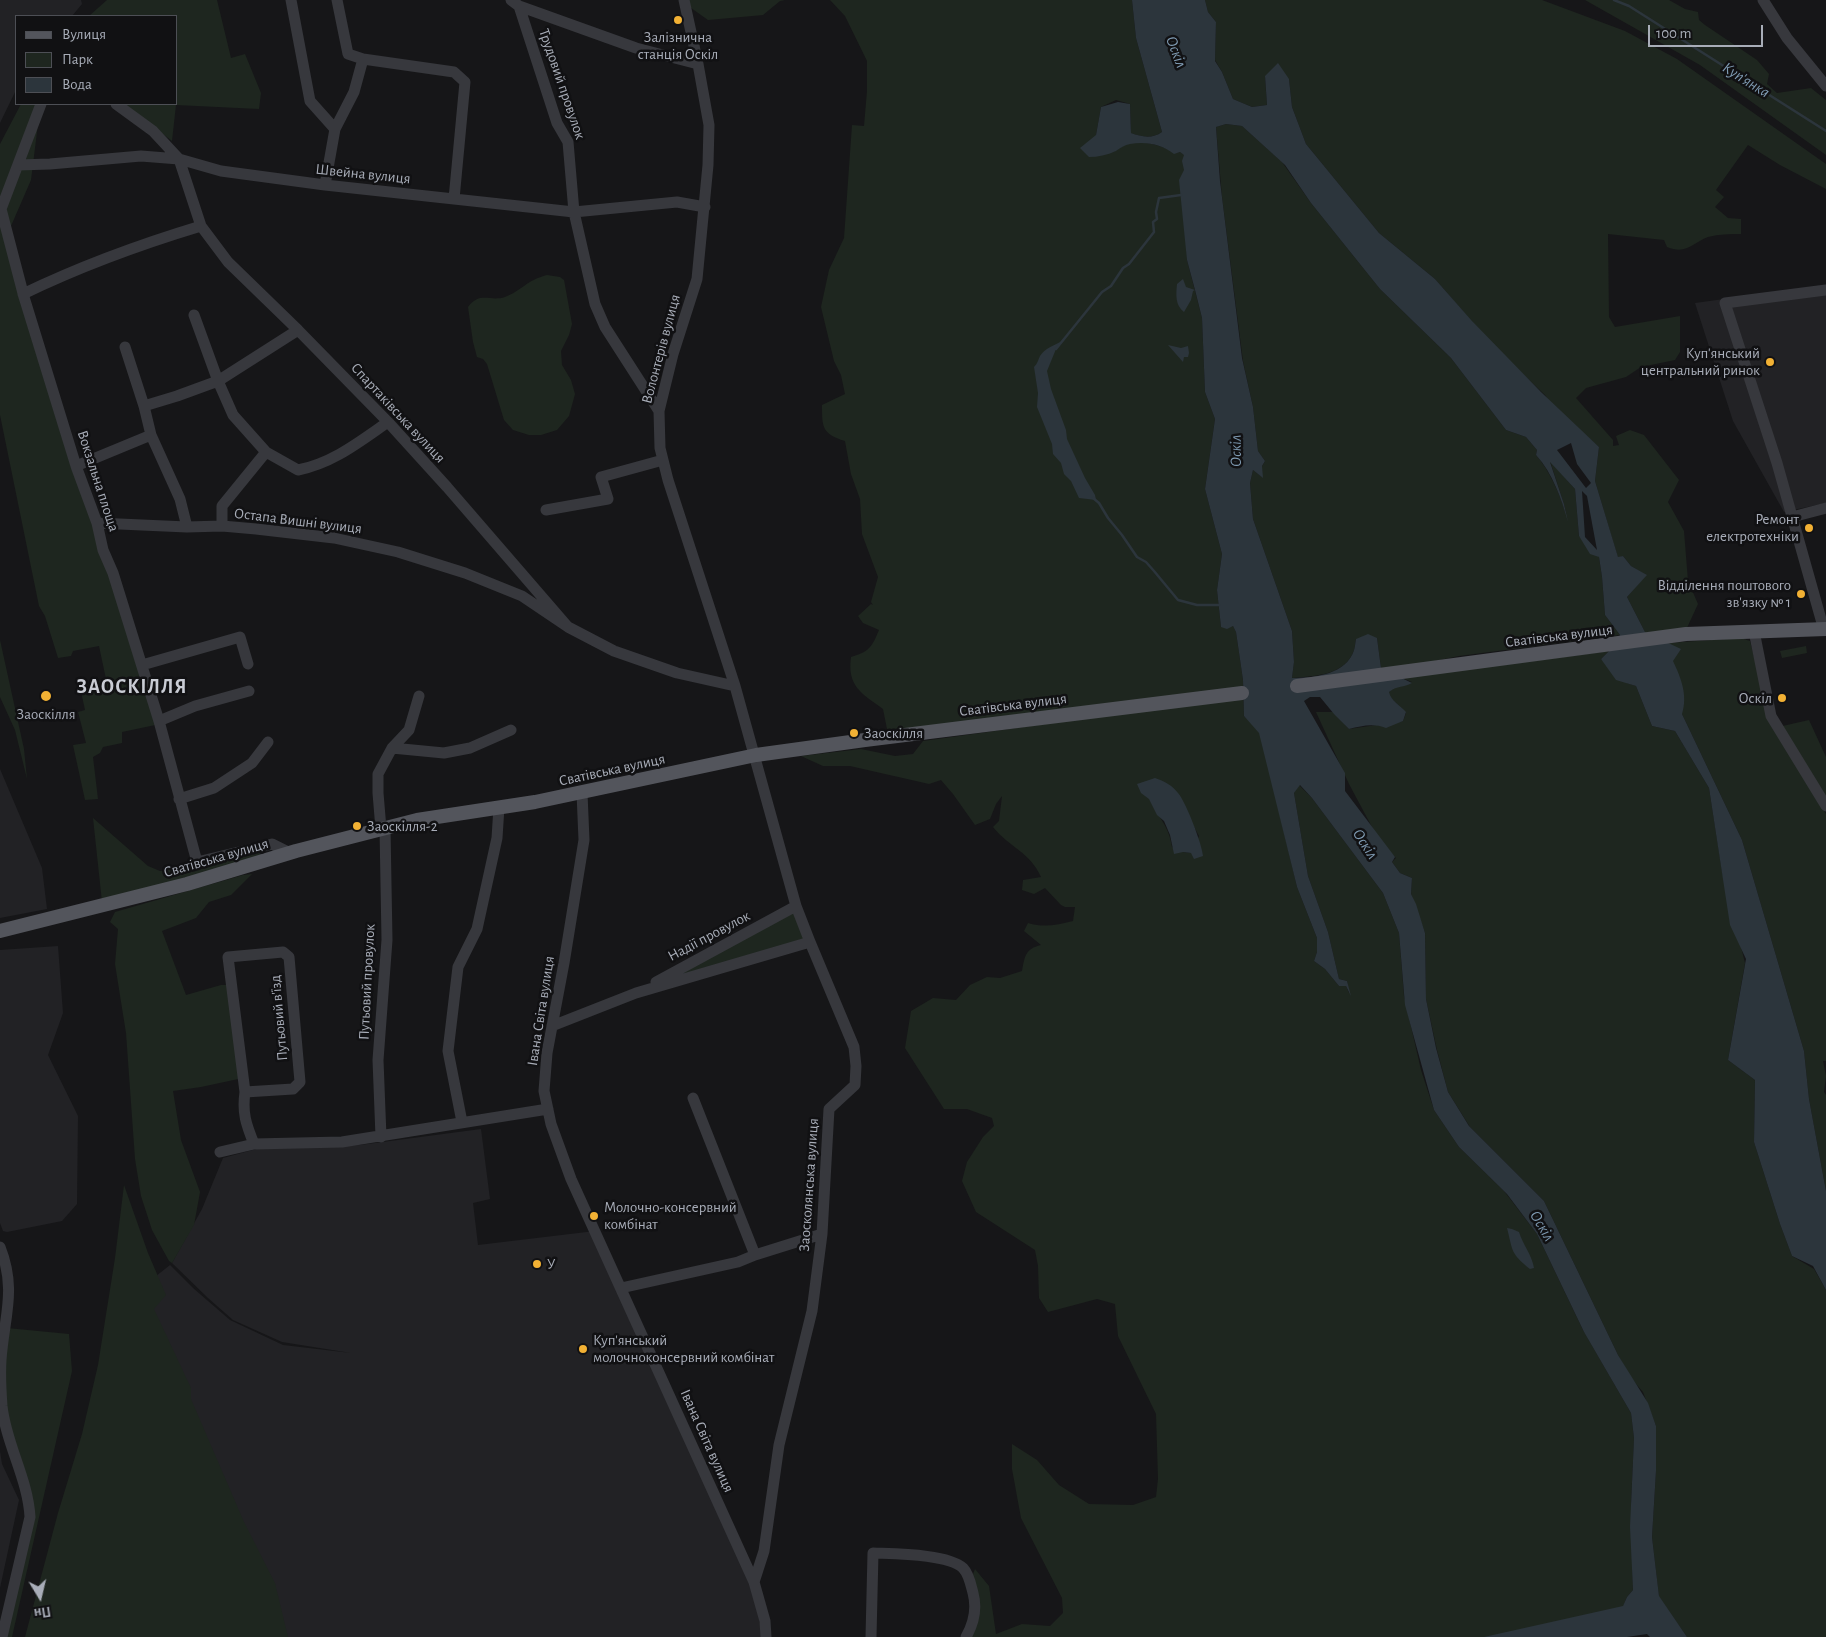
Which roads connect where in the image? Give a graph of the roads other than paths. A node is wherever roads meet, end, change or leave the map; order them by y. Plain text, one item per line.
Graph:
1 (291, 0) edge
2 (337, 0) edge
3 (684, 0) edge
4 (1763, 0) edge
5 (515, 3) edge
6 (363, 59) junction
7 (698, 64) junction
8 (1826, 86) edge
9 (41, 105) edge
10 (117, 105) edge
11 (335, 129) junction
12 (179, 159) junction
13 (18, 165) junction
14 (326, 186) junction
15 (454, 199) junction
16 (705, 207) junction
17 (574, 212) junction
18 (201, 226) junction
19 (1826, 290) edge
20 (23, 294) junction
21 (194, 315) dead end
22 (298, 330) junction
23 (125, 347) dead end
24 (218, 381) junction
25 (144, 406) junction
26 (659, 411) junction
27 (388, 422) junction
28 (151, 435) junction
29 (266, 452) junction
30 (663, 460) junction
31 (76, 466) junction
32 (1826, 508) edge
33 (546, 510) dead end
34 (1792, 517) junction
35 (97, 523) junction
36 (222, 526) junction
37 (186, 527) junction
38 (568, 627) junction
39 (1825, 630) edge
40 (1754, 631) junction
41 (248, 664) dead end
42 (142, 665) junction
43 (735, 686) junction
44 (1297, 686) dead end
45 (249, 691) dead end
46 (1242, 693) dead end
47 (419, 696) dead end
48 (159, 721) junction
49 (511, 730) dead end
50 (268, 742) dead end
51 (392, 748) junction
52 (756, 755) junction
53 (582, 793) junction
54 (179, 799) junction
55 (1826, 806) edge
56 (499, 807) junction
57 (383, 829) junction
58 (290, 853) junction
59 (796, 906) junction
60 (0, 931) edge
61 (810, 942) junction
62 (636, 993) junction
63 (552, 1026) junction
64 (245, 1092) junction
65 (693, 1098) dead end
66 (548, 1109) junction
67 (462, 1122) junction
68 (381, 1137) junction
69 (254, 1144) junction
70 (220, 1152) dead end
71 (822, 1234) junction
72 (0, 1247) edge
73 (754, 1255) junction
74 (621, 1288) junction
75 (754, 1582) junction
76 (2, 1637) edge
77 (766, 1637) edge
78 (871, 1637) edge
79 (966, 1637) edge

1 - 11 street
2 - 6 street
3 - 7 street, Волонтерів вулиця
4 - 8 street
5 - 7 street
5 - 17 street, Трудовий провулок
6 - 11 street
6 - 15 street
7 - 16 street, Волонтерів вулиця
9 - 13 street, Вокзальна площа
10 - 12 street
11 - 14 street
12 - 13 street, Швейна вулиця
12 - 14 street, Швейна вулиця
12 - 18 street, Спартаківська вулиця
13 - 20 street, Вокзальна площа
14 - 15 street, Швейна вулиця
15 - 17 street, Швейна вулиця
16 - 17 street, Швейна вулиця
16 - 26 street, Волонтерів вулиця
17 - 26 street, Трудовий провулок
18 - 20 street
18 - 22 street, Спартаківська вулиця
19 - 34 street
20 - 31 street, Вокзальна площа
21 - 24 street
22 - 24 street
22 - 27 street, Спартаківська вулиця
23 - 25 street
24 - 25 street
24 - 29 street
25 - 28 street
26 - 30 street, Волонтерів вулиця
27 - 29 street
27 - 38 street, Спартаківська вулиця
28 - 31 street
28 - 37 street
29 - 36 street
30 - 33 street
30 - 43 street, Волонтерів вулиця
31 - 35 street, Вокзальна площа
32 - 34 street
34 - 39 street
35 - 37 street, Остапа Вишні вулиця
35 - 42 street, Вокзальна площа
36 - 37 street, Остапа Вишні вулиця
36 - 38 street, Остапа Вишні вулиця
38 - 43 street, Остапа Вишні вулиця
39 - 40 main road, Сватівська вулиця
40 - 44 main road, Сватівська вулиця
40 - 55 street
41 - 42 street
42 - 48 street, Вокзальна площа
43 - 52 street, Волонтерів вулиця
45 - 48 street
46 - 52 main road, Сватівська вулиця
47 - 51 street, Путьовий провулок
48 - 54 street, Вокзальна площа
49 - 51 street
50 - 54 street
51 - 57 street, Путьовий провулок
52 - 53 main road, Сватівська вулиця
52 - 59 street, Заосколянська вулиця
53 - 56 main road, Сватівська вулиця
53 - 63 street, Івана Світа вулиця
54 - 58 street, Вокзальна площа
56 - 57 main road, Сватівська вулиця
56 - 67 street
57 - 58 main road, Сватівська вулиця
57 - 68 street, Путьовий провулок
58 - 60 main road, Сватівська вулиця
59 - 61 street, Заосколянська вулиця
59 - 62 street, Надії провулок
61 - 62 street, Надії провулок
61 - 71 street, Заосколянська вулиця
62 - 63 street, Надії провулок
63 - 66 street, Івана Світа вулиця
64 - 64 street, Путьовий в'їзд
64 - 69 street
65 - 73 street
66 - 67 street
66 - 74 street, Івана Світа вулиця
67 - 68 street
68 - 69 street
69 - 70 street
71 - 73 street
71 - 75 street, Заосколянська вулиця
72 - 76 street
73 - 74 street
74 - 75 street, Івана Світа вулиця
75 - 77 street
78 - 79 street

